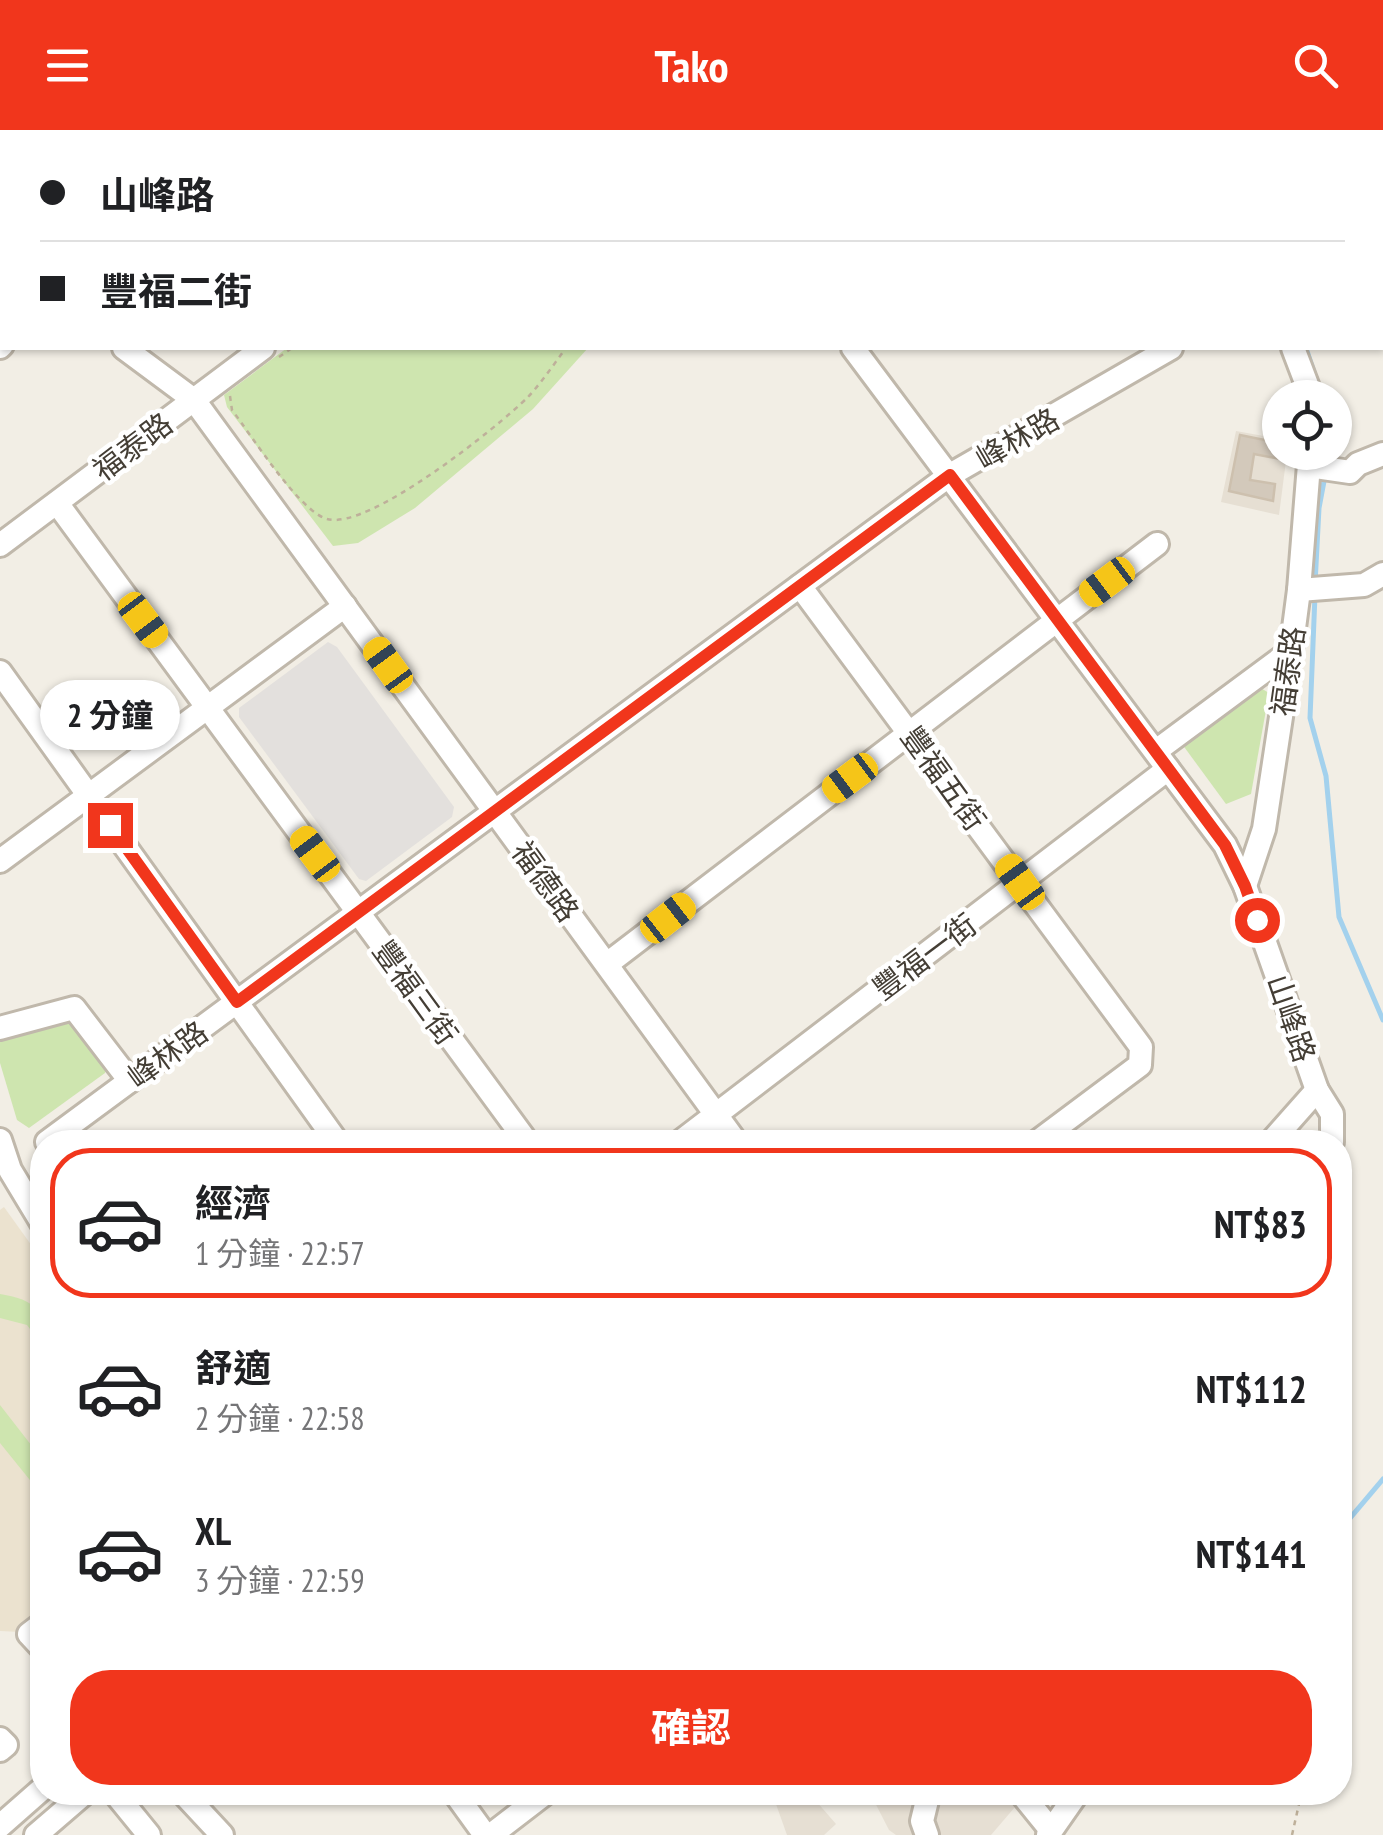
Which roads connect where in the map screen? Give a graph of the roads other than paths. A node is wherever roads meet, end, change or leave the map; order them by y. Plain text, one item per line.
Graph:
1 (127, 350) edge
2 (261, 350) edge
3 (854, 350) edge
4 (1168, 350) edge
5 (1294, 350) edge
6 (1305, 380) edge
7 (194, 400) junction
8 (1383, 454) edge
9 (1307, 470) edge
10 (1352, 470) edge
11 (950, 475) junction
12 (57, 503) junction
13 (1157, 544) dead end
14 (0, 545) edge
15 (1383, 574) edge
16 (800, 586) junction
17 (1300, 590) junction
18 (345, 606) junction
19 (1057, 620) junction
20 (1290, 651) junction
21 (0, 672) edge
22 (208, 708) junction
23 (910, 732) junction
24 (1162, 760) junction
25 (89, 796) junction
26 (495, 811) junction
27 (0, 861) edge
28 (1020, 882) junction
29 (1245, 886) junction
30 (358, 912) junction
31 (607, 964) junction
32 (237, 1002) junction
33 (0, 1028) edge
34 (130, 1081) junction
35 (1317, 1090) junction
36 (716, 1115) junction
37 (64, 1130) edge
38 (328, 1130) edge
39 (517, 1130) edge
40 (696, 1130) edge
41 (727, 1130) edge
42 (1053, 1130) edge
43 (1282, 1130) edge
44 (1332, 1130) edge
45 (0, 1140) edge
46 (30, 1155) edge
47 (10, 1170) junction
48 (30, 1203) edge
49 (0, 1739) edge
50 (0, 1750) edge
51 (30, 1800) edge
52 (71, 1805) edge
53 (125, 1805) edge
54 (196, 1805) edge
55 (464, 1805) edge
56 (529, 1805) edge
57 (926, 1805) edge
58 (1029, 1805) edge
59 (1069, 1805) edge
60 (0, 1826) edge
61 (1049, 1832) edge
62 (36, 1835) edge
63 (149, 1835) edge
64 (222, 1835) edge
65 (488, 1835) edge
66 (927, 1835) edge

1 - 7 street, 福德路
2 - 7 street, 福泰路
3 - 11 street, 山峰路
4 - 11 street, 峰林路
5 - 6 street
7 - 12 street, 福泰路
7 - 18 street, 福德路
8 - 10 street
9 - 17 street, 福泰路
11 - 16 street, 峰林路
11 - 19 street, 山峰路
12 - 14 street, 福泰路
12 - 22 street, 豐福三街
13 - 19 street
15 - 17 street
16 - 23 street, 豐福五街
16 - 26 street, 峰林路
17 - 20 street, 福泰路
18 - 22 street
18 - 26 street, 福德路
19 - 23 street
19 - 24 street, 山峰路
20 - 24 street, 豐福一街
20 - 29 street, 福泰路
21 - 25 street
22 - 25 street
22 - 30 street, 豐福三街
23 - 28 street, 豐福五街
23 - 31 street
24 - 28 street, 豐福一街
24 - 29 street, 山峰路
25 - 27 street
25 - 32 street
26 - 30 street, 峰林路
26 - 31 street, 福德路
28 - 36 street, 豐福一街
28 - 42 street, 豐福五街
29 - 35 street, 山峰路
30 - 32 street, 峰林路
30 - 39 street, 豐福三街
31 - 36 street, 福德路
32 - 34 street, 峰林路
32 - 38 street
33 - 34 street
34 - 37 street, 峰林路
35 - 43 street, 山峰路
35 - 44 street
36 - 40 street, 豐福一街
36 - 41 street, 福德路
45 - 47 street
46 - 47 street, 峰林路
47 - 48 street
49 - 50 street
51 - 60 street
52 - 62 street
53 - 63 street
54 - 64 street
55 - 65 street
56 - 65 street
57 - 66 street
58 - 61 street
59 - 61 street

